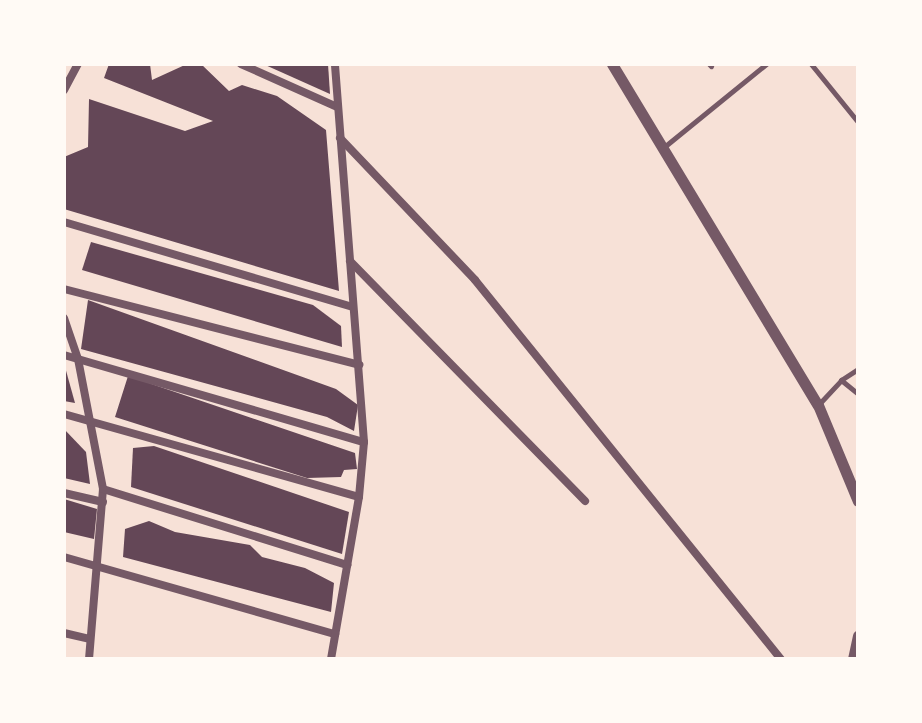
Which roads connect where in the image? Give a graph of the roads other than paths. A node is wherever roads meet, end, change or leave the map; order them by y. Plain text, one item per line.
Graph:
1 (78, 64) edge
2 (241, 64) edge
3 (335, 64) edge
4 (612, 64) edge
5 (766, 64) edge
6 (811, 64) edge
7 (64, 90) edge
8 (337, 107) junction
9 (858, 122) edge
10 (340, 138) junction
11 (662, 148) junction
12 (64, 222) edge
13 (350, 261) junction
14 (64, 289) edge
15 (353, 307) junction
16 (64, 318) edge
17 (64, 355) edge
18 (78, 359) junction
19 (359, 365) junction
20 (858, 369) edge
21 (841, 380) junction
22 (858, 394) edge
23 (818, 405) junction
24 (64, 414) edge
25 (92, 421) junction
26 (364, 442) junction
27 (103, 489) junction
28 (64, 493) edge
29 (359, 497) junction
30 (585, 501) dead end
31 (858, 501) edge
32 (103, 502) junction
33 (64, 557) edge
34 (347, 565) junction
35 (98, 566) junction
36 (64, 633) edge
37 (335, 634) junction
38 (858, 636) edge
39 (89, 639) junction
40 (89, 659) edge
41 (331, 659) edge
42 (781, 659) edge
43 (853, 659) edge

1 - 7 street
2 - 8 street
3 - 8 street
4 - 11 street
5 - 11 lane
6 - 9 lane
8 - 10 street
10 - 13 street
10 - 42 street
11 - 23 street
12 - 15 street
13 - 15 street
13 - 30 street
14 - 19 street
15 - 19 street
16 - 18 street
17 - 18 street
18 - 25 street
18 - 26 street
19 - 26 street
20 - 21 lane
21 - 22 lane
21 - 23 lane
23 - 31 street
24 - 25 street
25 - 27 street
25 - 29 street
26 - 29 street
27 - 32 street
27 - 34 street
28 - 32 street
29 - 34 street
32 - 35 street
33 - 35 street
34 - 37 street
35 - 37 street
35 - 39 street
36 - 39 street
37 - 41 street
38 - 43 street
39 - 40 street

